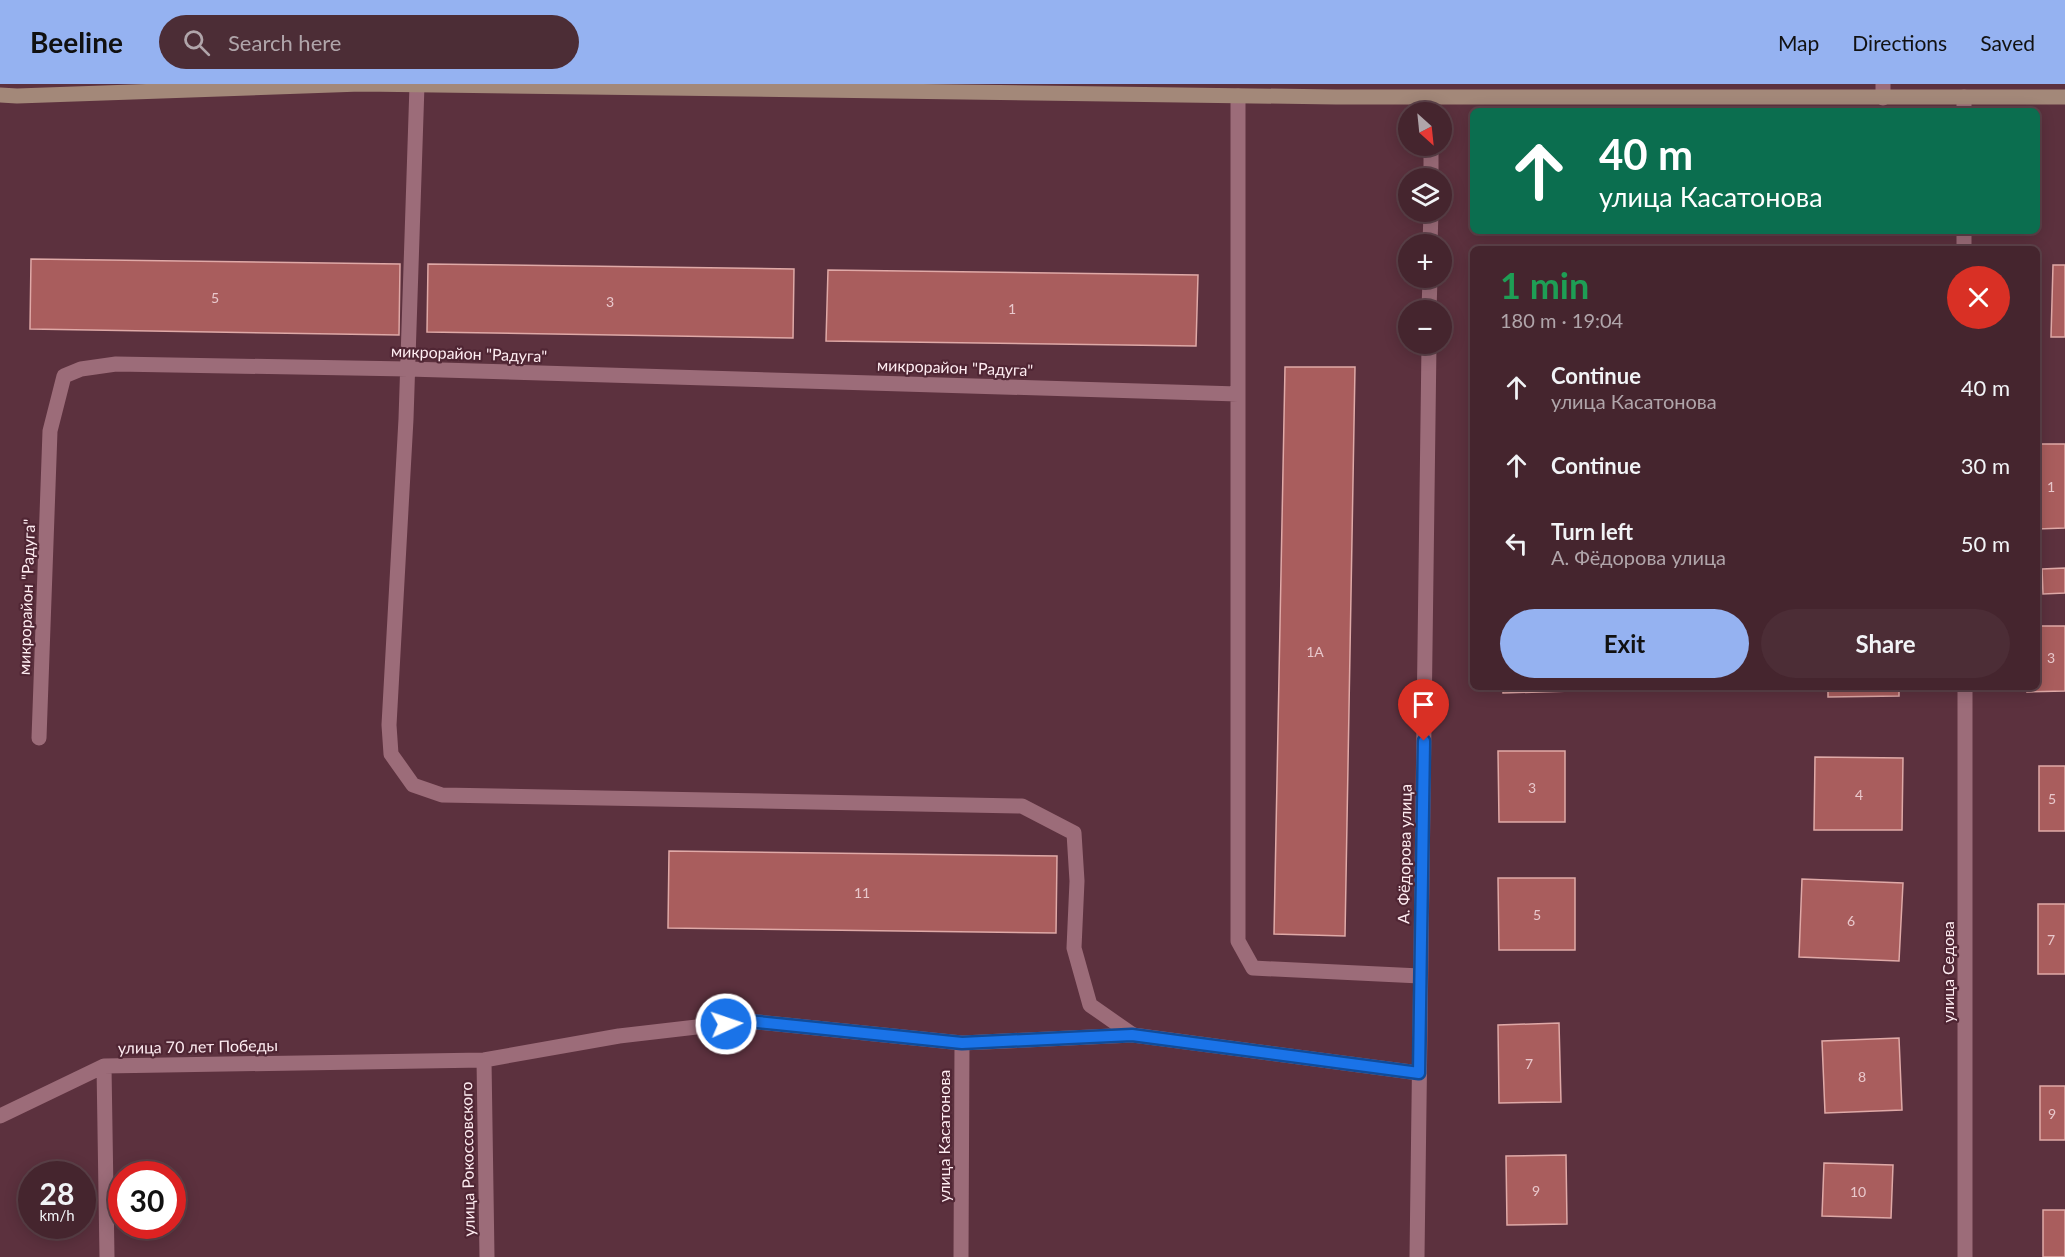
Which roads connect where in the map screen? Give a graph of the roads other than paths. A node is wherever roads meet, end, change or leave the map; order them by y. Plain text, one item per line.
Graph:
1 (361, 84) edge
2 (417, 85) edge
3 (830, 87) edge
4 (1336, 91) edge
5 (1883, 91) edge
6 (0, 94) edge
7 (1238, 96) junction
8 (2065, 97) edge
9 (1411, 102) edge
10 (1452, 104) edge
11 (1964, 104) edge
12 (1429, 354) edge
13 (408, 369) junction
14 (1238, 394) junction
15 (1965, 690) edge
16 (39, 738) dead end
17 (1420, 975) junction
18 (1132, 1035) junction
19 (962, 1043) junction
20 (484, 1060) junction
21 (104, 1066) junction
22 (1419, 1073) junction
23 (0, 1116) edge
24 (107, 1257) edge
25 (487, 1257) edge
26 (961, 1257) edge
27 (1417, 1257) edge
28 (1965, 1257) edge

1 - 2 street
1 - 6 street
2 - 3 street
2 - 13 street
3 - 7 street
4 - 7 street
4 - 9 street
5 - 10 street
5 - 11 street
7 - 14 street
8 - 11 street
12 - 17 street, А. Фёдорова улица
13 - 14 street, микрорайон "Радуга"
13 - 16 street, микрорайон "Радуга"
13 - 18 street
14 - 17 street
15 - 28 street, улица Седова
17 - 22 street, А. Фёдорова улица
18 - 19 street
18 - 22 street
19 - 20 street, улица 70 лет Победы
19 - 26 street, улица Касатонова
20 - 21 street, улица 70 лет Победы
20 - 25 street, улица Рокоссовского
21 - 23 street
21 - 24 street, улица 70 лет Победы
22 - 27 street, А. Фёдорова улица

